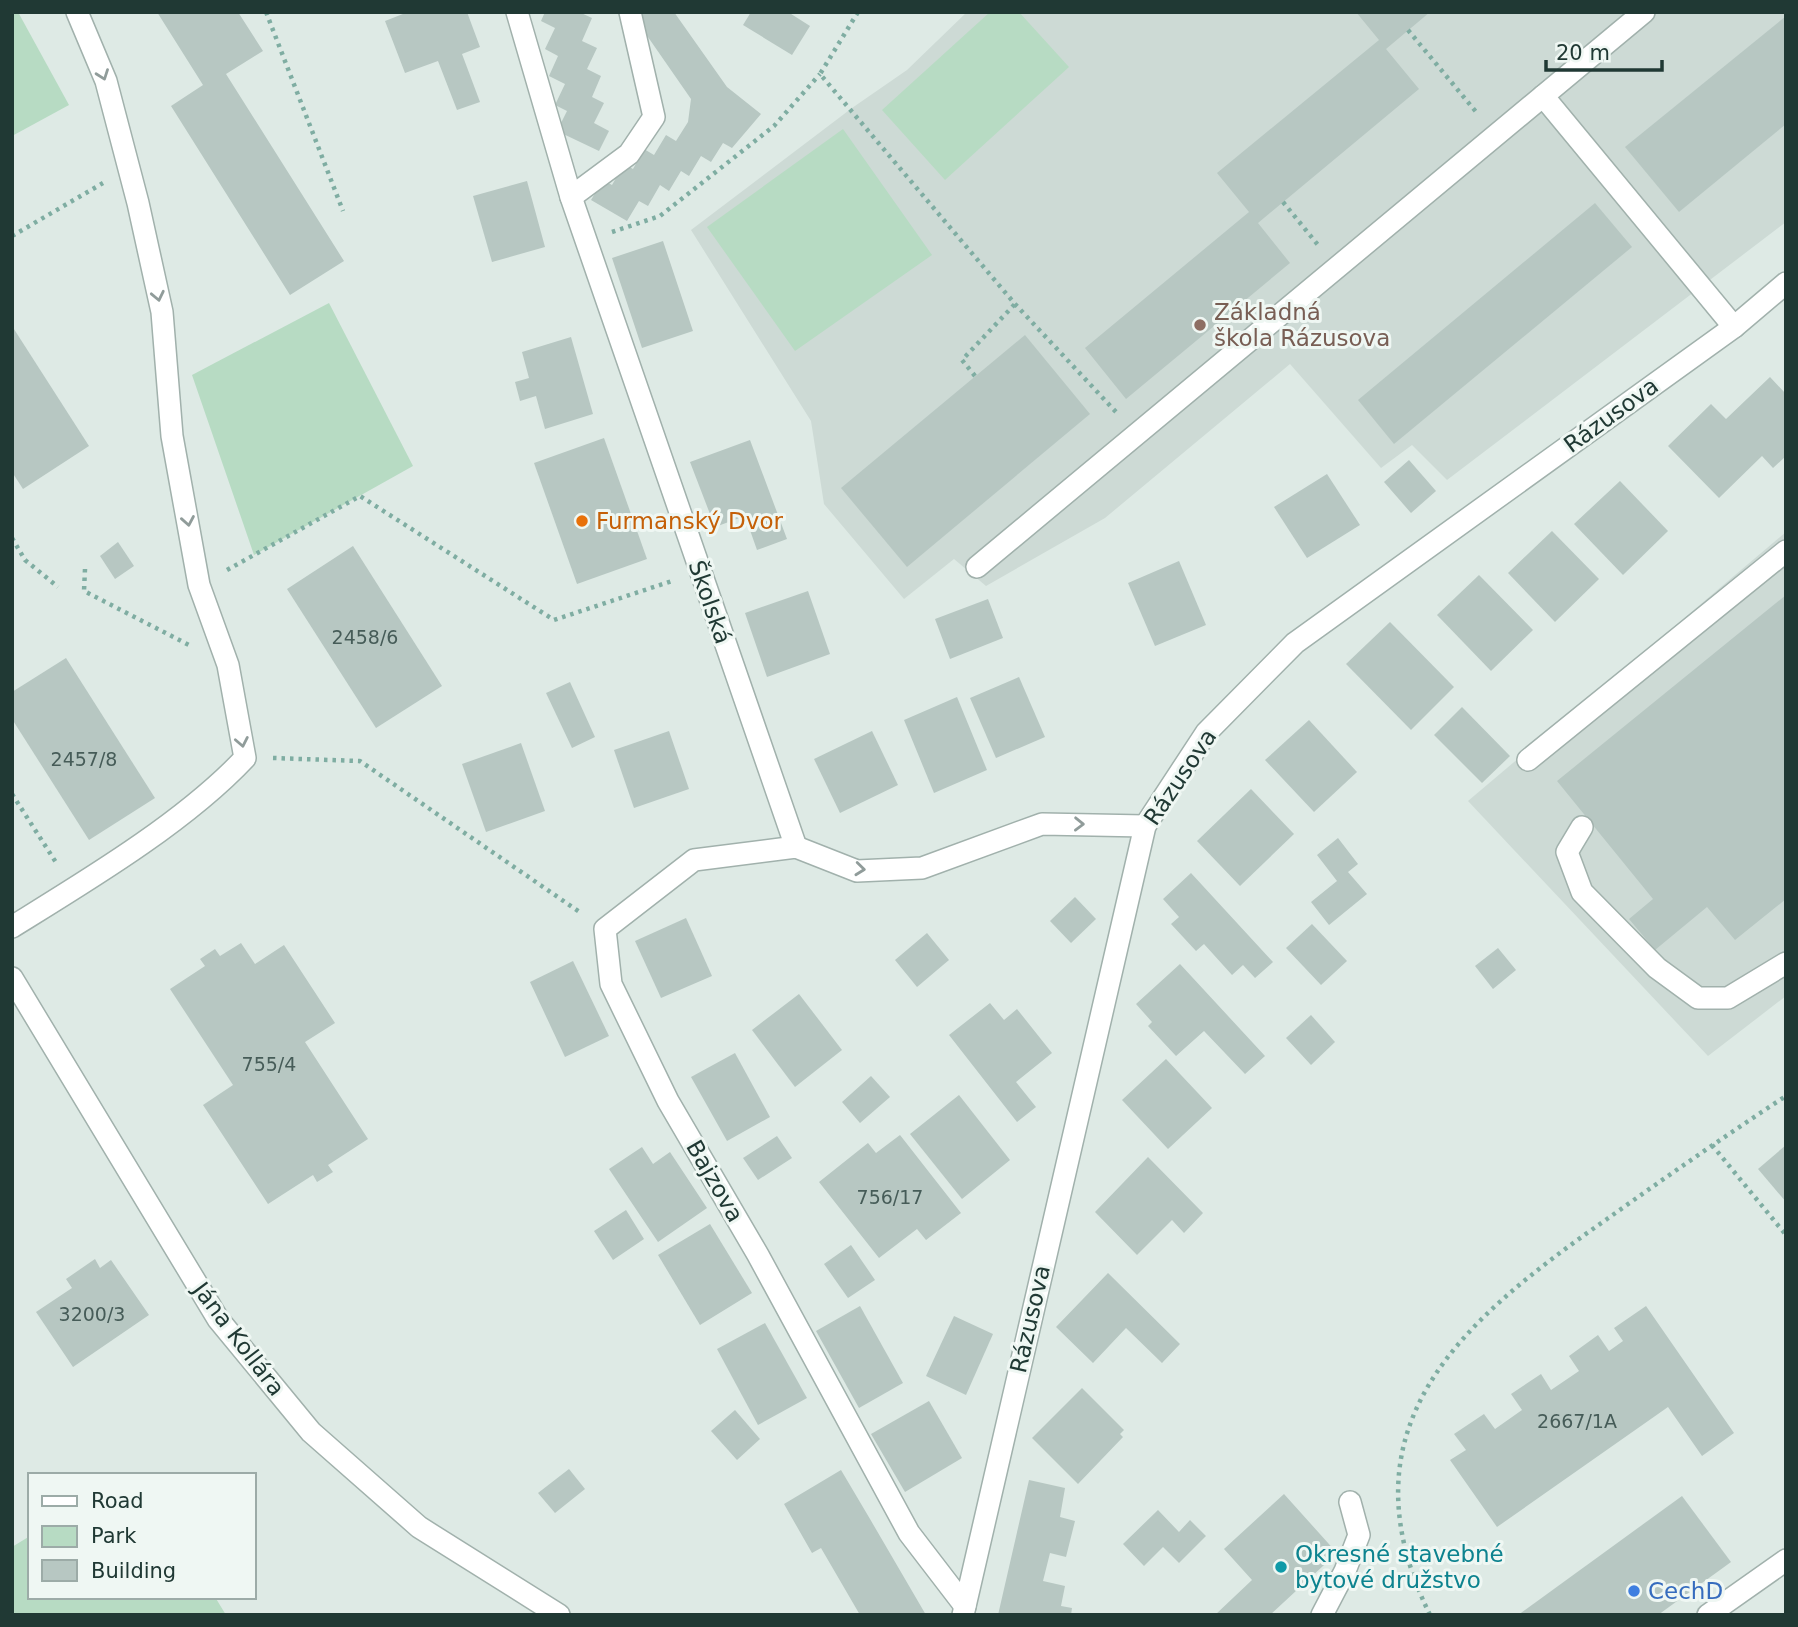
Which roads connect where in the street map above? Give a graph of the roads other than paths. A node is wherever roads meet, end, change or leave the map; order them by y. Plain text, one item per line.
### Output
1 (77, 12) edge
2 (517, 12) edge
3 (630, 12) edge
4 (1644, 12) edge
5 (1543, 96) junction
6 (571, 197) junction
7 (1786, 283) edge
8 (1734, 327) junction
9 (1786, 551) edge
10 (977, 567) dead end
11 (1528, 760) dead end
12 (1145, 825) junction
13 (1583, 827) dead end
14 (796, 847) junction
15 (12, 927) edge
16 (1786, 963) edge
17 (12, 978) edge
18 (1350, 1503) dead end
19 (1786, 1560) edge
20 (964, 1610) edge
21 (559, 1615) edge
22 (1322, 1615) edge
23 (1709, 1615) edge

1 -> 15 street
2 - 6 street, Školská
3 - 6 street
4 - 5 street
5 - 8 street
5 - 10 street
6 - 14 street, Školská
7 - 8 street, Rázusova
8 - 12 street, Rázusova
9 - 11 street
14 -> 12 street
12 - 20 street, Rázusova
13 - 16 street
14 - 20 street, Bajzova
17 - 21 street, Jána Kollára
18 - 22 street
19 - 23 street

